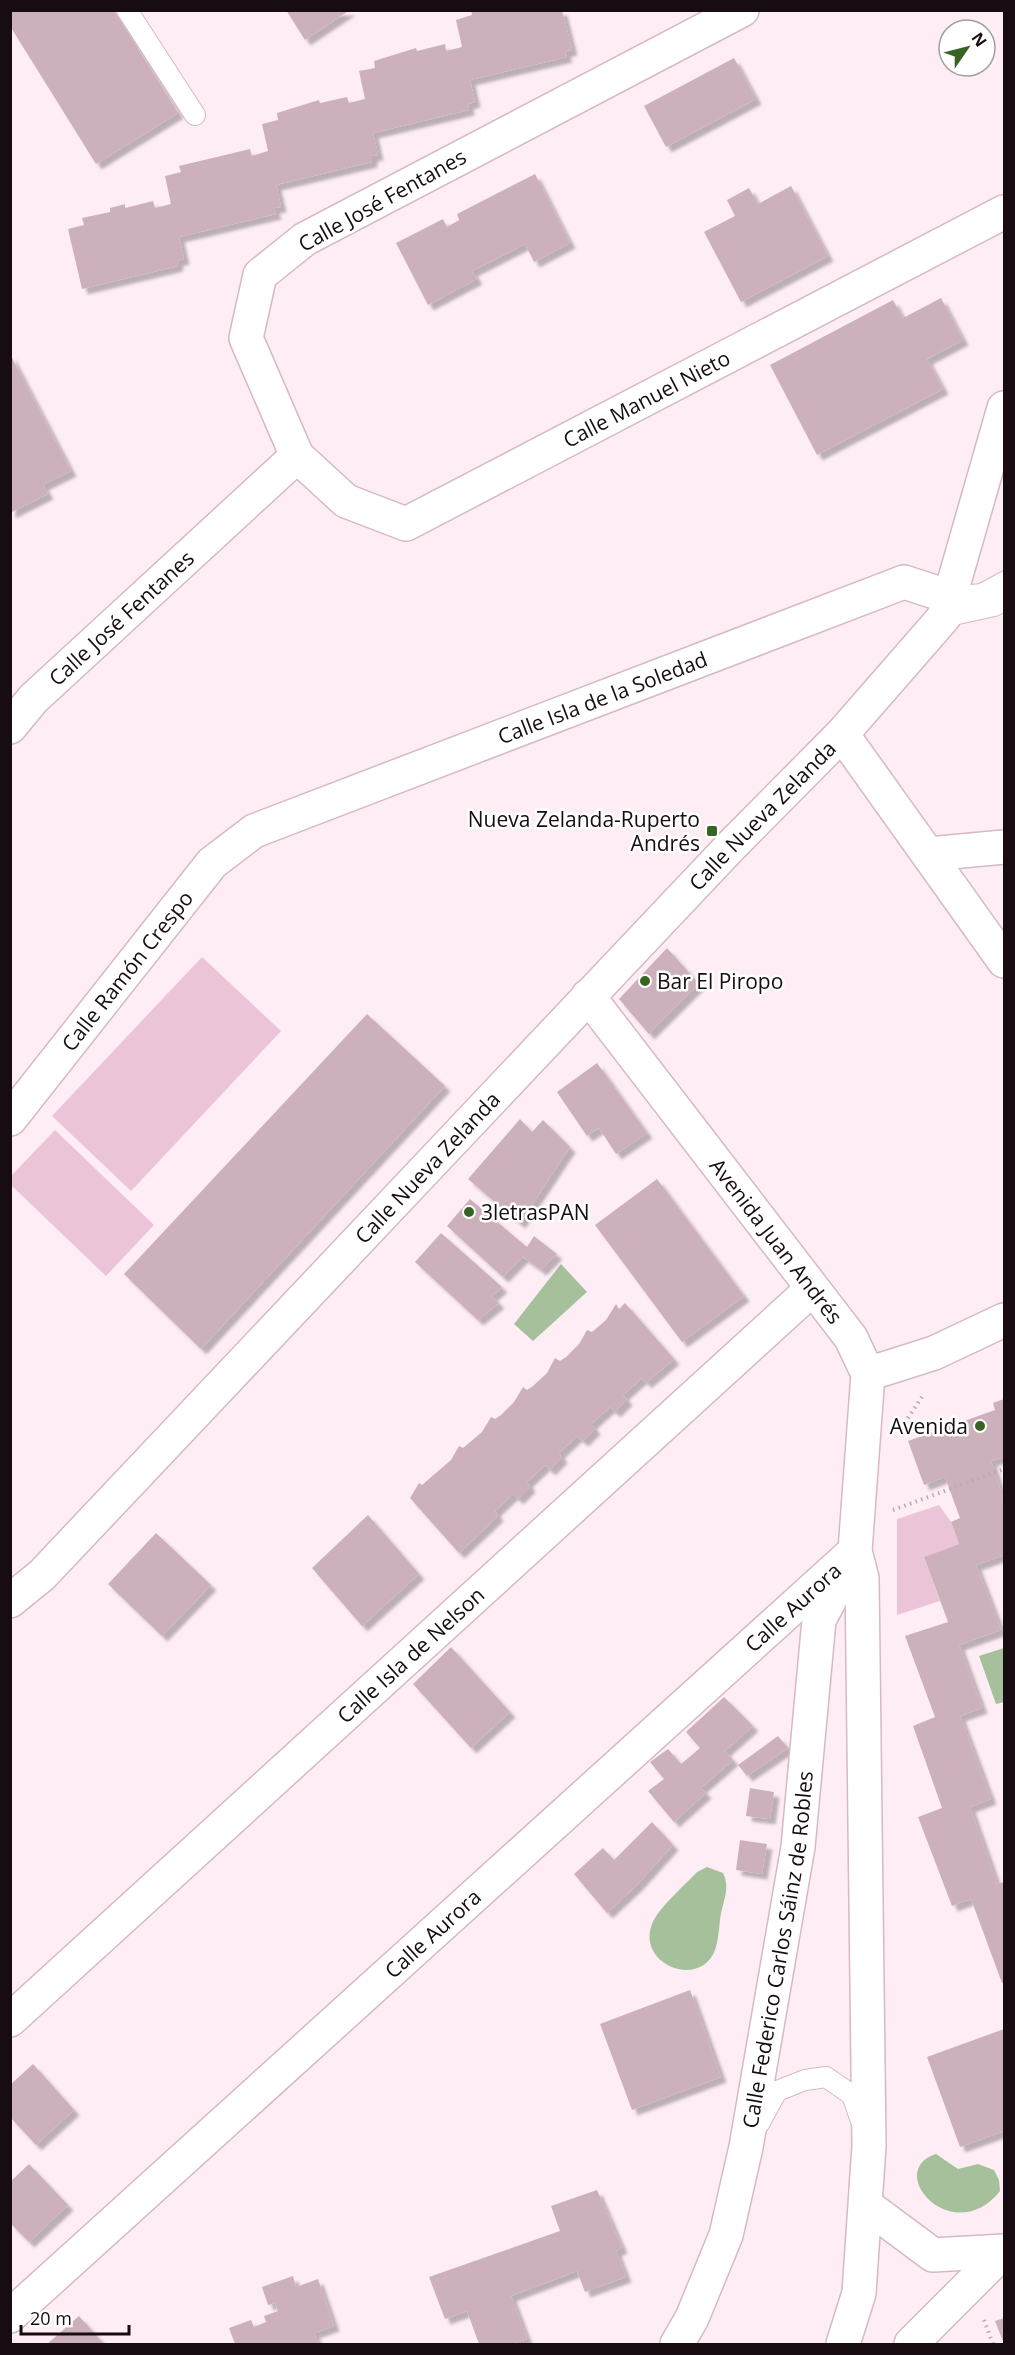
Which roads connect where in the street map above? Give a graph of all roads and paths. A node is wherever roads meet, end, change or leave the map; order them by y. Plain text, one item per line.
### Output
1 (127, 10) edge
2 (742, 10) edge
3 (195, 115) dead end
4 (1005, 212) edge
5 (1005, 408) edge
6 (297, 456) junction
7 (1005, 582) edge
8 (1005, 601) edge
9 (947, 607) junction
10 (10, 727) edge
11 (842, 734) junction
12 (254, 831) joint
13 (1005, 847) edge
14 (929, 854) junction
15 (1005, 961) edge
16 (588, 996) junction
17 (10, 1119) edge
18 (811, 1290) junction
19 (1005, 1320) edge
20 (868, 1374) junction
21 (930, 1388) dead end
22 (897, 1437) dead end
23 (1005, 1469) edge
24 (888, 1512) dead end
25 (855, 1551) junction
26 (10, 1601) edge
27 (10, 2020) edge
28 (869, 2146) junction
29 (746, 2147) junction
30 (867, 2206) junction
31 (1004, 2251) edge
32 (981, 2313) dead end
33 (10, 2316) edge
34 (678, 2344) edge
35 (843, 2344) edge
36 (911, 2344) edge
37 (993, 2344) edge

1 - 3 lane
2 - 6 street, Calle José Fentanes
4 - 6 street, Calle Manuel Nieto
5 - 9 street
6 - 10 street, Calle José Fentanes
7 - 9 lane
8 - 9 lane
9 - 11 street, Calle Nueva Zelanda
9 - 12 street, Calle Isla de la Soledad
11 - 14 street
11 - 16 street, Calle Nueva Zelanda
12 - 17 street, Calle Ramón Crespo
13 - 14 street
14 - 15 street
16 - 18 street, Avenida Juan Andrés
16 - 26 street, Calle Nueva Zelanda
18 - 20 street, Avenida Juan Andrés
18 - 27 street, Calle Isla de Nelson
19 - 20 street
20 - 25 street, Calle Federico Carlos Sáinz de Robles
21 - 22 path
23 - 24 path
25 - 28 street, Calle Federico Carlos Sáinz de Robles
25 - 29 street, Calle Federico Carlos Sáinz de Robles
25 - 33 street, Calle Aurora
28 - 29 lane
28 - 30 street, Calle Federico Carlos Sáinz de Robles
29 - 34 street, Calle Federico Carlos Sáinz de Robles
30 - 31 street
30 - 35 street, Calle Federico Carlos Sáinz de Robles
31 - 36 street
32 - 37 path

